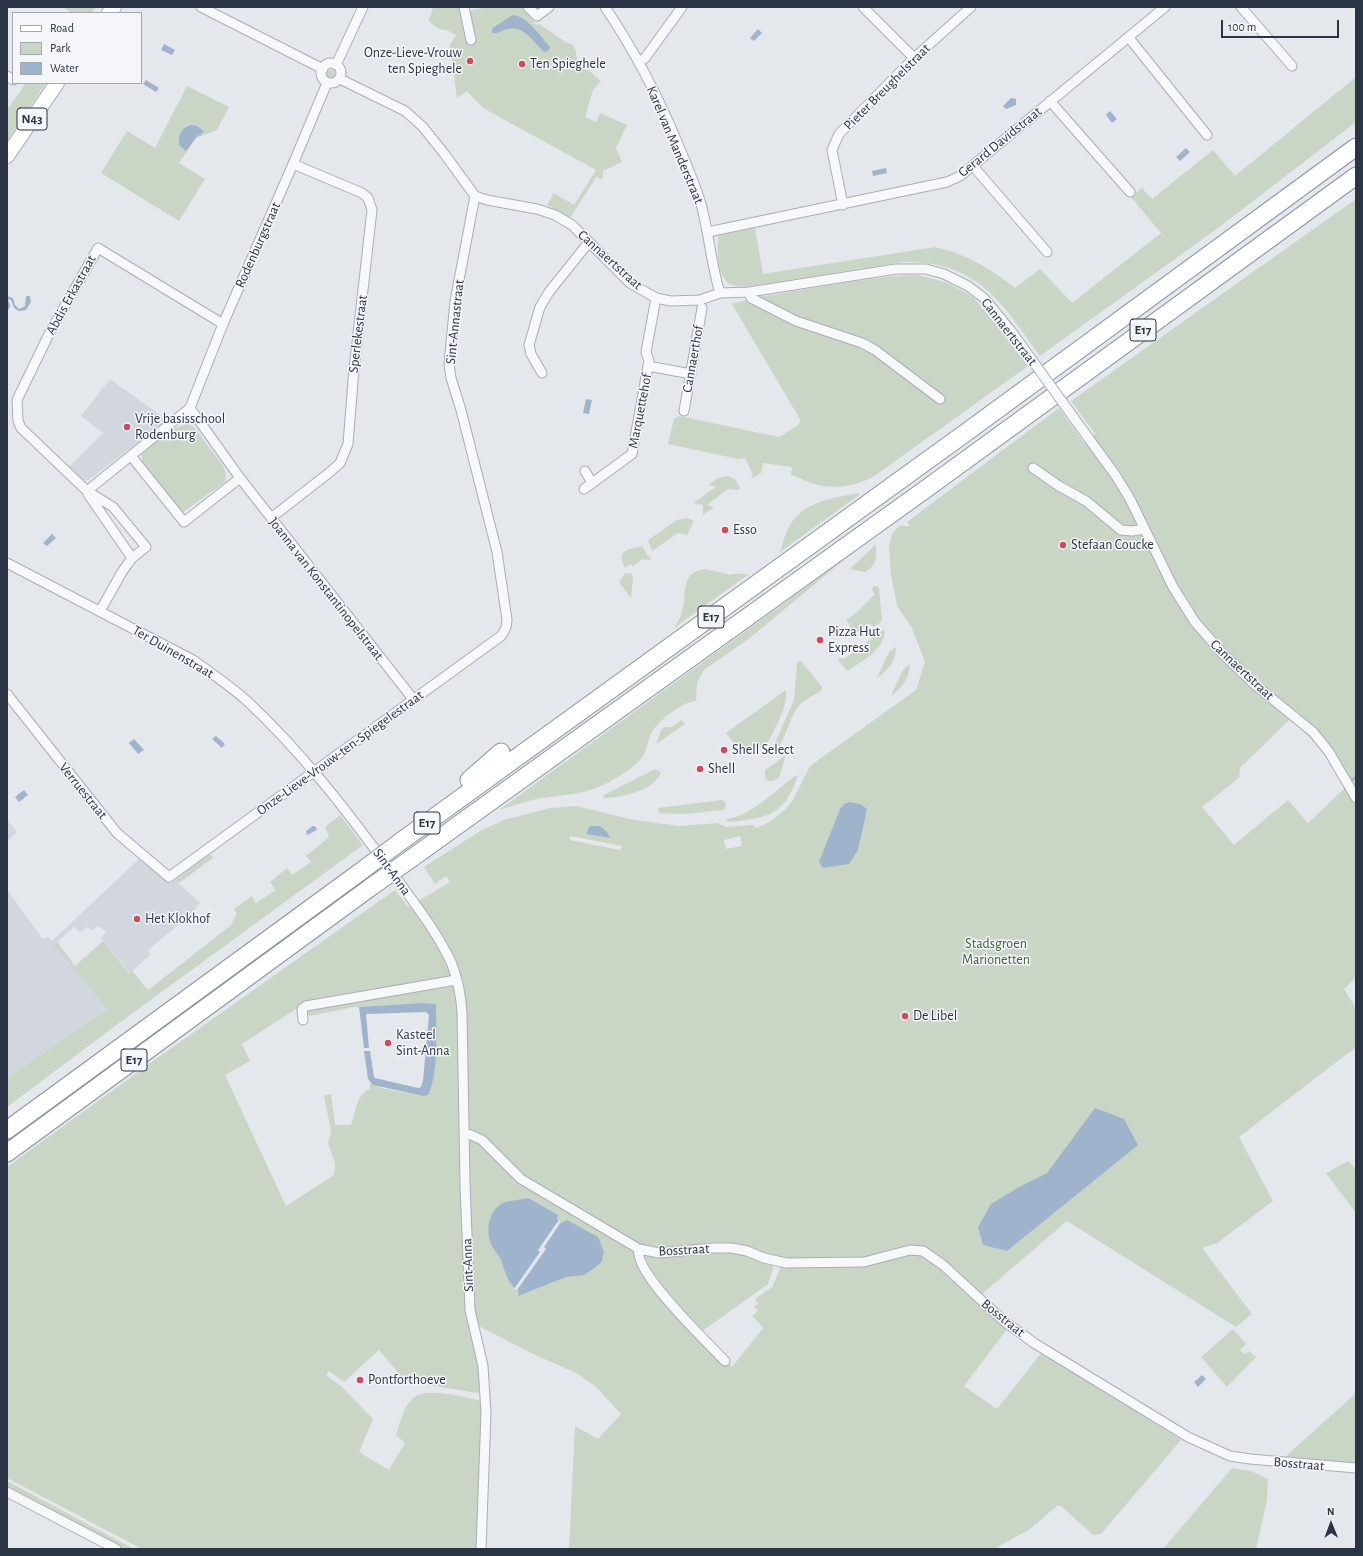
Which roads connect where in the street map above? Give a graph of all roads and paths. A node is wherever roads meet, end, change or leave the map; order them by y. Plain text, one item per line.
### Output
1 (201, 7) edge
2 (363, 7) edge
3 (464, 7) edge
4 (528, 7) edge
5 (549, 7) edge
6 (605, 7) edge
7 (682, 7) edge
8 (863, 7) edge
9 (971, 7) edge
10 (1165, 7) edge
11 (1241, 7) edge
12 (1129, 38) junction
13 (471, 40) dead end
14 (914, 58) junction
15 (639, 62) junction
16 (336, 64) junction
17 (1292, 66) dead end
18 (322, 69) junction
19 (340, 79) junction
20 (327, 83) junction
21 (56, 84) edge
22 (1050, 102) junction
23 (1207, 135) dead end
24 (1356, 147) edge
25 (7, 156) edge
26 (293, 164) junction
27 (973, 166) junction
28 (1356, 176) edge
29 (1130, 192) dead end
30 (475, 196) junction
31 (843, 205) junction
32 (708, 232) junction
33 (589, 242) junction
34 (1047, 252) dead end
35 (749, 292) junction
36 (720, 293) junction
37 (656, 298) junction
38 (702, 308) dead end
39 (223, 324) junction
40 (648, 366) junction
41 (542, 373) dead end
42 (691, 374) junction
43 (940, 399) dead end
44 (190, 408) junction
45 (12, 410) edge
46 (684, 411) dead end
47 (968, 431) junction
48 (132, 456) junction
49 (909, 464) dead end
50 (1033, 468) dead end
51 (585, 471) dead end
52 (240, 478) junction
53 (592, 483) junction
54 (930, 486) junction
55 (584, 489) dead end
56 (86, 491) junction
57 (271, 518) junction
58 (1144, 529) junction
59 (886, 531) dead end
60 (132, 558) junction
61 (7, 563) edge
62 (100, 611) junction
63 (507, 626) joint
64 (7, 694) edge
65 (413, 699) junction
66 (502, 752) dead end
67 (314, 772) junction
68 (1356, 798) edge
69 (454, 803) junction
70 (468, 830) dead end
71 (449, 831) junction
72 (170, 877) joint
73 (456, 980) junction
74 (303, 1020) dead end
75 (7, 1130) edge
76 (465, 1134) junction
77 (7, 1153) edge
78 (639, 1249) junction
79 (725, 1361) dead end
80 (1356, 1468) edge
81 (7, 1492) edge
82 (116, 1549) edge
83 (481, 1549) edge

1 - 18 street
2 - 16 street
3 - 13 street
4 - 5 street
6 - 15 street, Karel van Manderstraat
7 - 15 street
8 - 14 street
9 - 14 street, Pieter Breughelstraat
10 - 12 street, Gerard Davidstraat
11 - 17 street
12 - 22 street, Gerard Davidstraat
12 - 23 street
14 - 31 street, Pieter Breughelstraat
15 - 32 street, Karel van Manderstraat
16 - 18 street
16 - 19 street
18 - 20 street
19 - 20 street
19 - 30 street
20 - 26 street, Rodenburgstraat
21 - 25 main road, N43
22 - 27 street, Gerard Davidstraat
22 - 29 street
24 - 47 highway, E17
26 - 39 street, Rodenburgstraat
26 - 57 street, Sperlekestraat
27 - 31 street, Gerard Davidstraat
27 - 34 street
28 - 54 highway, E17
30 - 33 street, Cannaertstraat
30 - 63 street, Sint-Annastraat
31 - 32 street, Gerard Davidstraat
32 - 36 street, Karel van Manderstraat
33 - 37 street, Cannaertstraat
33 - 41 street
35 - 36 street, Cannaertstraat
35 - 43 street
35 - 58 street, Cannaertstraat, bridge
36 - 37 street, Cannaertstraat
37 - 40 street, Marquettehof
38 - 42 street, Cannaerthof
39 - 44 street, Rodenburgstraat
39 - 45 street, Abdis Erkastraat
40 - 42 street, Marquettehof
40 - 53 street, Marquettehof
42 - 46 street, Cannaerthof
44 - 48 street
44 - 52 street, Joanna van Konstantinopelstraat
45 - 56 street, Abdis Erkastraat
47 - 49 highway
47 - 69 highway, E17
48 - 52 street
48 - 56 street
50 - 58 street
51 - 53 street
52 - 57 street, Joanna van Konstantinopelstraat
53 - 55 street, Marquettehof
54 - 59 highway
54 - 71 highway, E17
56 - 60 street, Abdis Erkastraat
56 - 60 street, Abdis Erkastraat
57 - 65 street, Joanna van Konstantinopelstraat
58 - 68 street, Cannaertstraat
60 - 62 street, Abdis Erkastraat
61 - 62 street, Ter Duinenstraat
62 - 67 street, Ter Duinenstraat
63 - 65 street, Onze-Lieve-Vrouw-ten-Spiegelestraat
64 - 72 street, Verruestraat
65 - 67 street, Onze-Lieve-Vrouw-ten-Spiegelestraat
66 - 69 highway
67 - 72 street, Onze-Lieve-Vrouw-ten-Spiegelestraat
67 - 73 street, Sint-Anna
69 - 75 highway, E17, bridge
70 - 71 highway
71 - 77 highway, E17, bridge
73 - 74 street
73 - 76 street, Sint-Anna
76 - 78 street, Bosstraat
76 - 83 street, Sint-Anna
78 - 79 street, Bosstraat
78 - 80 street, Bosstraat
81 - 82 street

